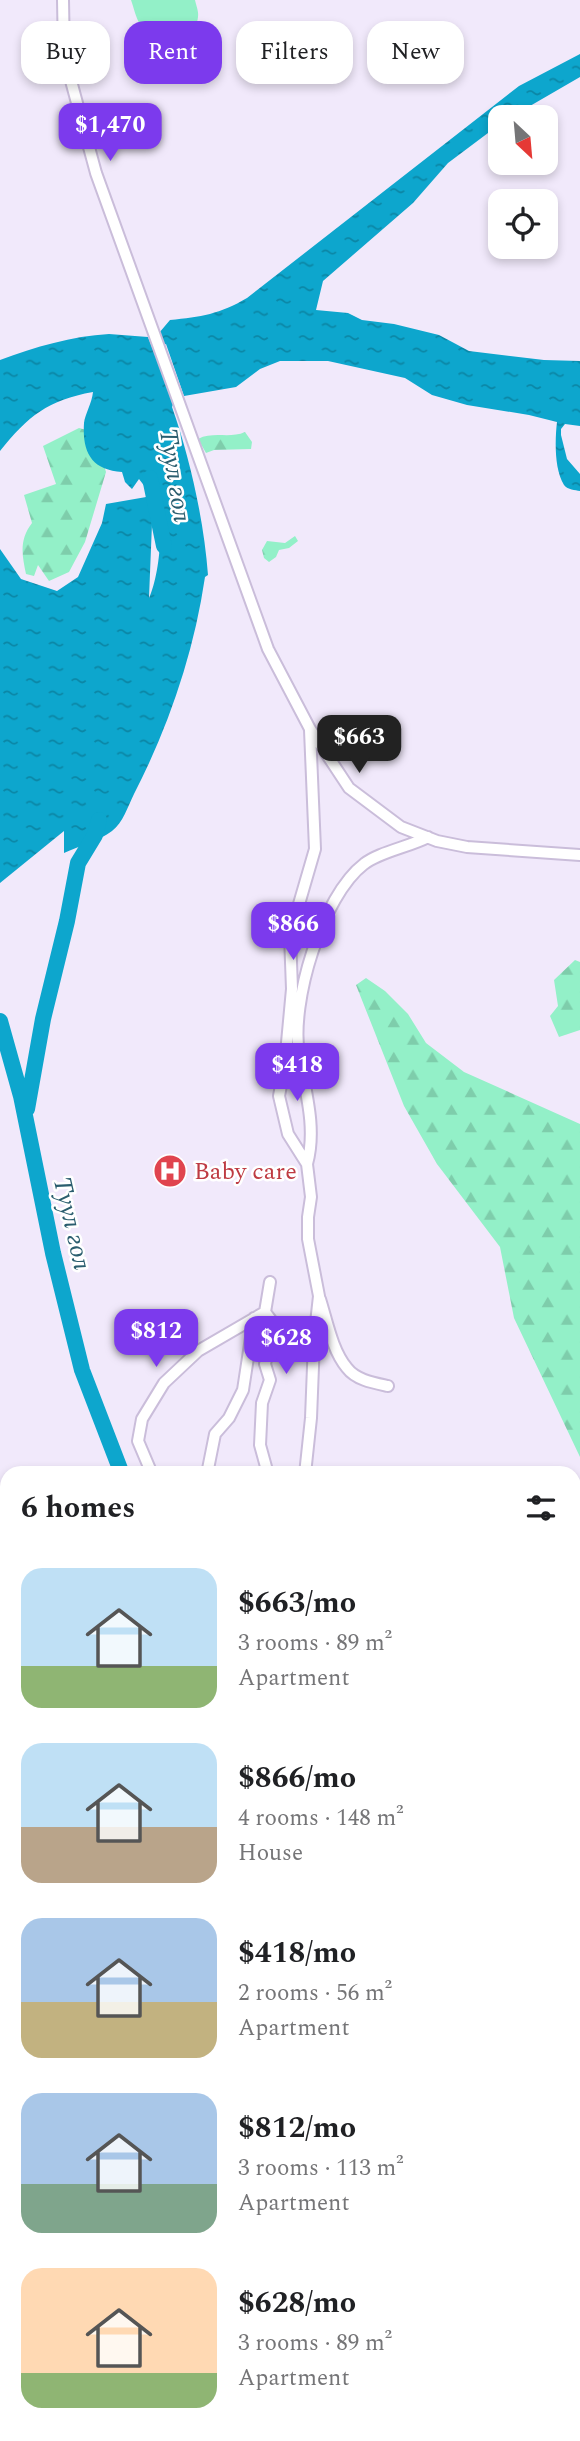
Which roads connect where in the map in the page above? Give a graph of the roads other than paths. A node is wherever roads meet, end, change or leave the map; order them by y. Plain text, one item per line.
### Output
1 (63, 0) edge
2 (310, 729) junction
3 (428, 837) junction
4 (580, 855) edge
5 (307, 1164) junction
6 (270, 1282) dead end
7 (319, 1296) junction
8 (265, 1312) junction
9 (254, 1318) junction
10 (388, 1386) dead end
11 (149, 1466) edge
12 (209, 1466) edge
13 (266, 1466) edge
14 (306, 1466) edge

1 - 2 street
2 - 3 street
2 - 5 street
3 - 4 street
3 - 5 street
5 - 7 street
6 - 8 street
7 - 10 street
7 - 14 street
8 - 9 street
8 - 13 street
9 - 11 street
9 - 12 street

